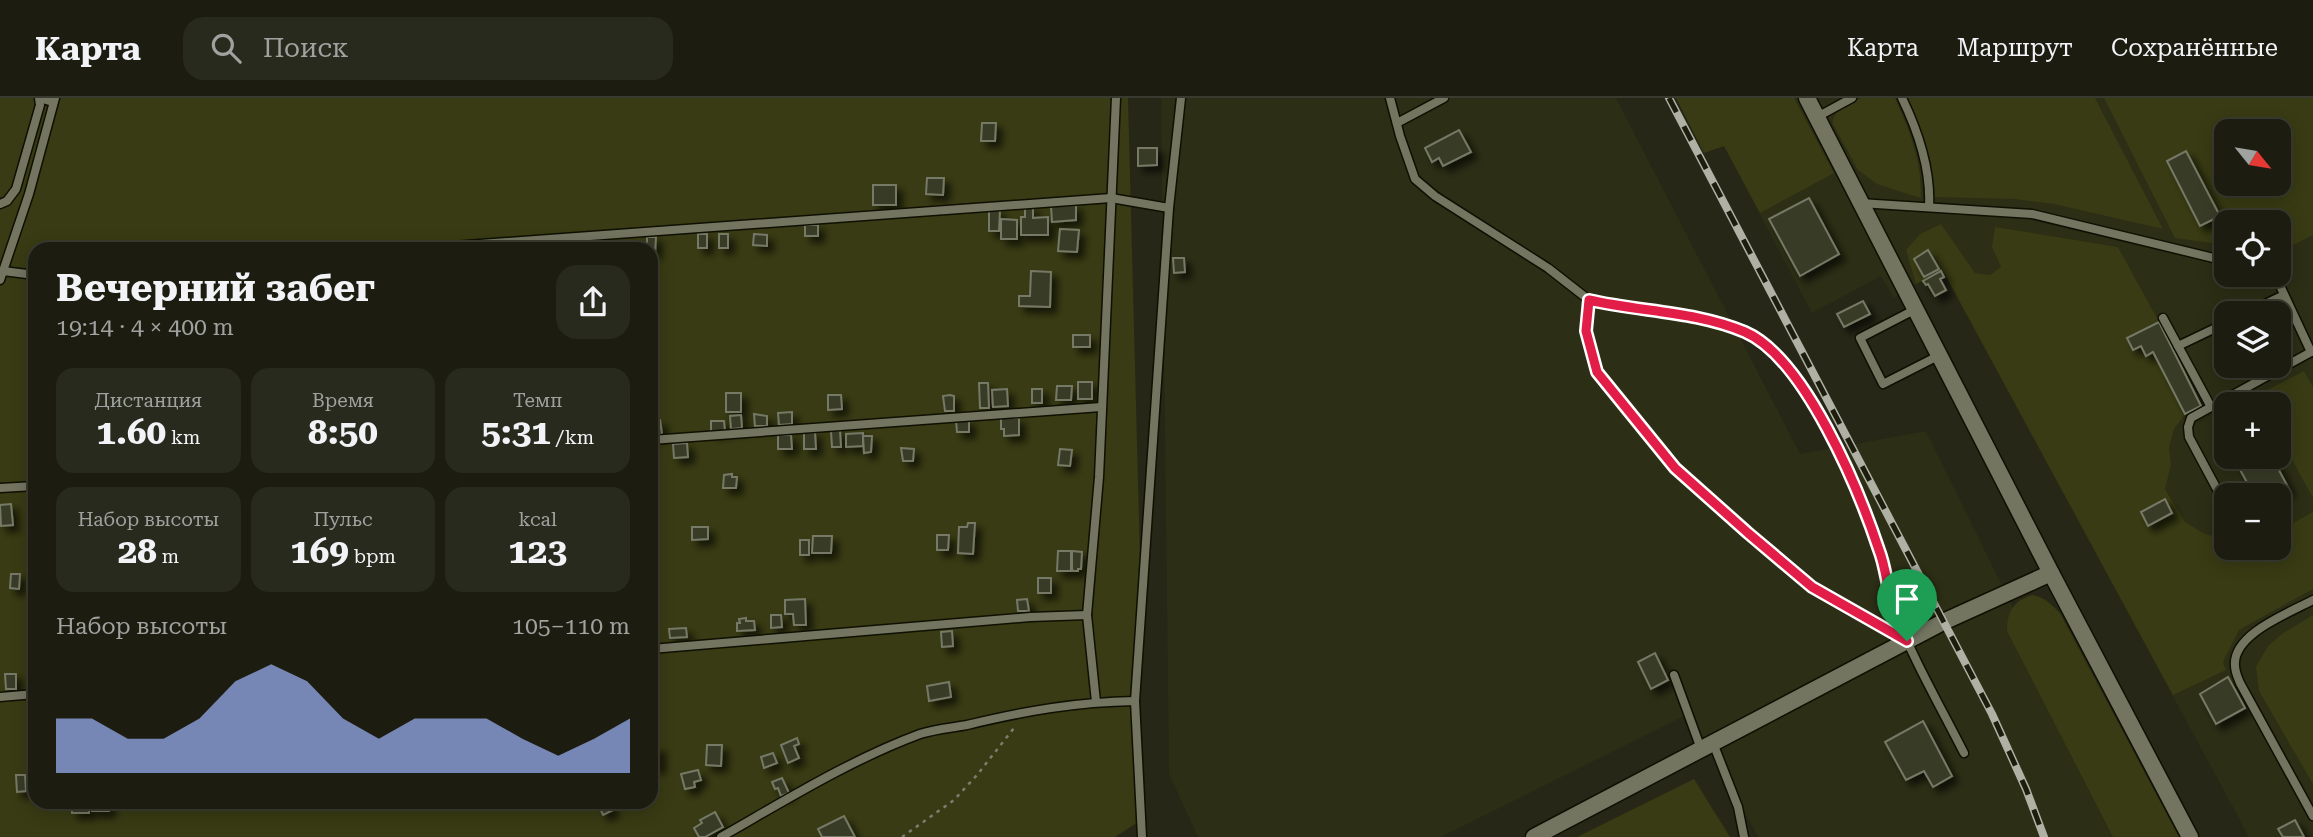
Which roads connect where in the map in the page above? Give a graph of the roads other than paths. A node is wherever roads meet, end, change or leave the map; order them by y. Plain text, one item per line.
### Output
1 (1116, 98) edge
2 (1181, 98) edge
3 (1390, 98) edge
4 (1444, 98) edge
5 (1807, 98) edge
6 (1852, 98) edge
7 (1902, 98) edge
8 (54, 100) edge
9 (1817, 117) junction
10 (1397, 123) junction
11 (1111, 198) junction
12 (1860, 203) junction
13 (0, 204) edge
14 (1929, 207) junction
15 (1169, 208) junction
16 (508, 242) edge
17 (2214, 258) edge
18 (4, 271) junction
19 (28, 274) edge
20 (0, 280) edge
21 (2280, 287) edge
22 (2284, 295) junction
23 (1589, 300) junction
24 (2271, 301) edge
25 (1916, 309) junction
26 (2163, 318) dead end
27 (2214, 329) edge
28 (2179, 346) junction
29 (2312, 351) edge
30 (1940, 355) junction
31 (1101, 407) junction
32 (2211, 407) junction
33 (658, 439) edge
34 (2214, 484) edge
35 (28, 486) edge
36 (0, 488) edge
37 (2052, 573) junction
38 (2313, 600) edge
39 (1087, 615) junction
40 (1907, 641) junction
41 (658, 648) edge
42 (1674, 675) dead end
43 (28, 695) edge
44 (0, 697) edge
45 (1135, 701) junction
46 (1096, 702) junction
47 (1707, 746) junction
48 (1964, 753) dead end
49 (2313, 816) edge
50 (1539, 835) edge
51 (721, 837) edge
52 (1142, 837) edge
53 (1744, 837) edge
54 (2190, 837) edge

1 - 11 lane
2 - 15 lane
3 - 10 lane
4 - 10 lane
5 - 9 street
6 - 9 lane
7 - 14 lane
8 - 13 lane
8 - 18 lane
9 - 12 street
10 - 23 lane
11 - 15 lane
11 - 16 lane
11 - 31 lane
12 - 14 lane
12 - 25 street
14 - 17 lane
15 - 45 lane
18 - 19 lane
18 - 20 lane
21 - 22 lane
22 - 24 lane
22 - 29 lane
23 - 40 lane
23 - 40 lane
25 - 30 street
25 - 30 lane
26 - 28 lane
27 - 28 lane
28 - 32 lane
29 - 32 lane
30 - 37 street
31 - 33 lane
31 - 39 lane
32 - 34 lane
35 - 36 lane
37 - 40 street
37 - 54 street
38 - 49 lane
39 - 41 lane
39 - 46 lane
40 - 47 street
40 - 48 lane
42 - 47 lane
43 - 44 lane
45 - 46 lane
45 - 52 lane
46 - 51 lane
47 - 50 street
47 - 53 lane

